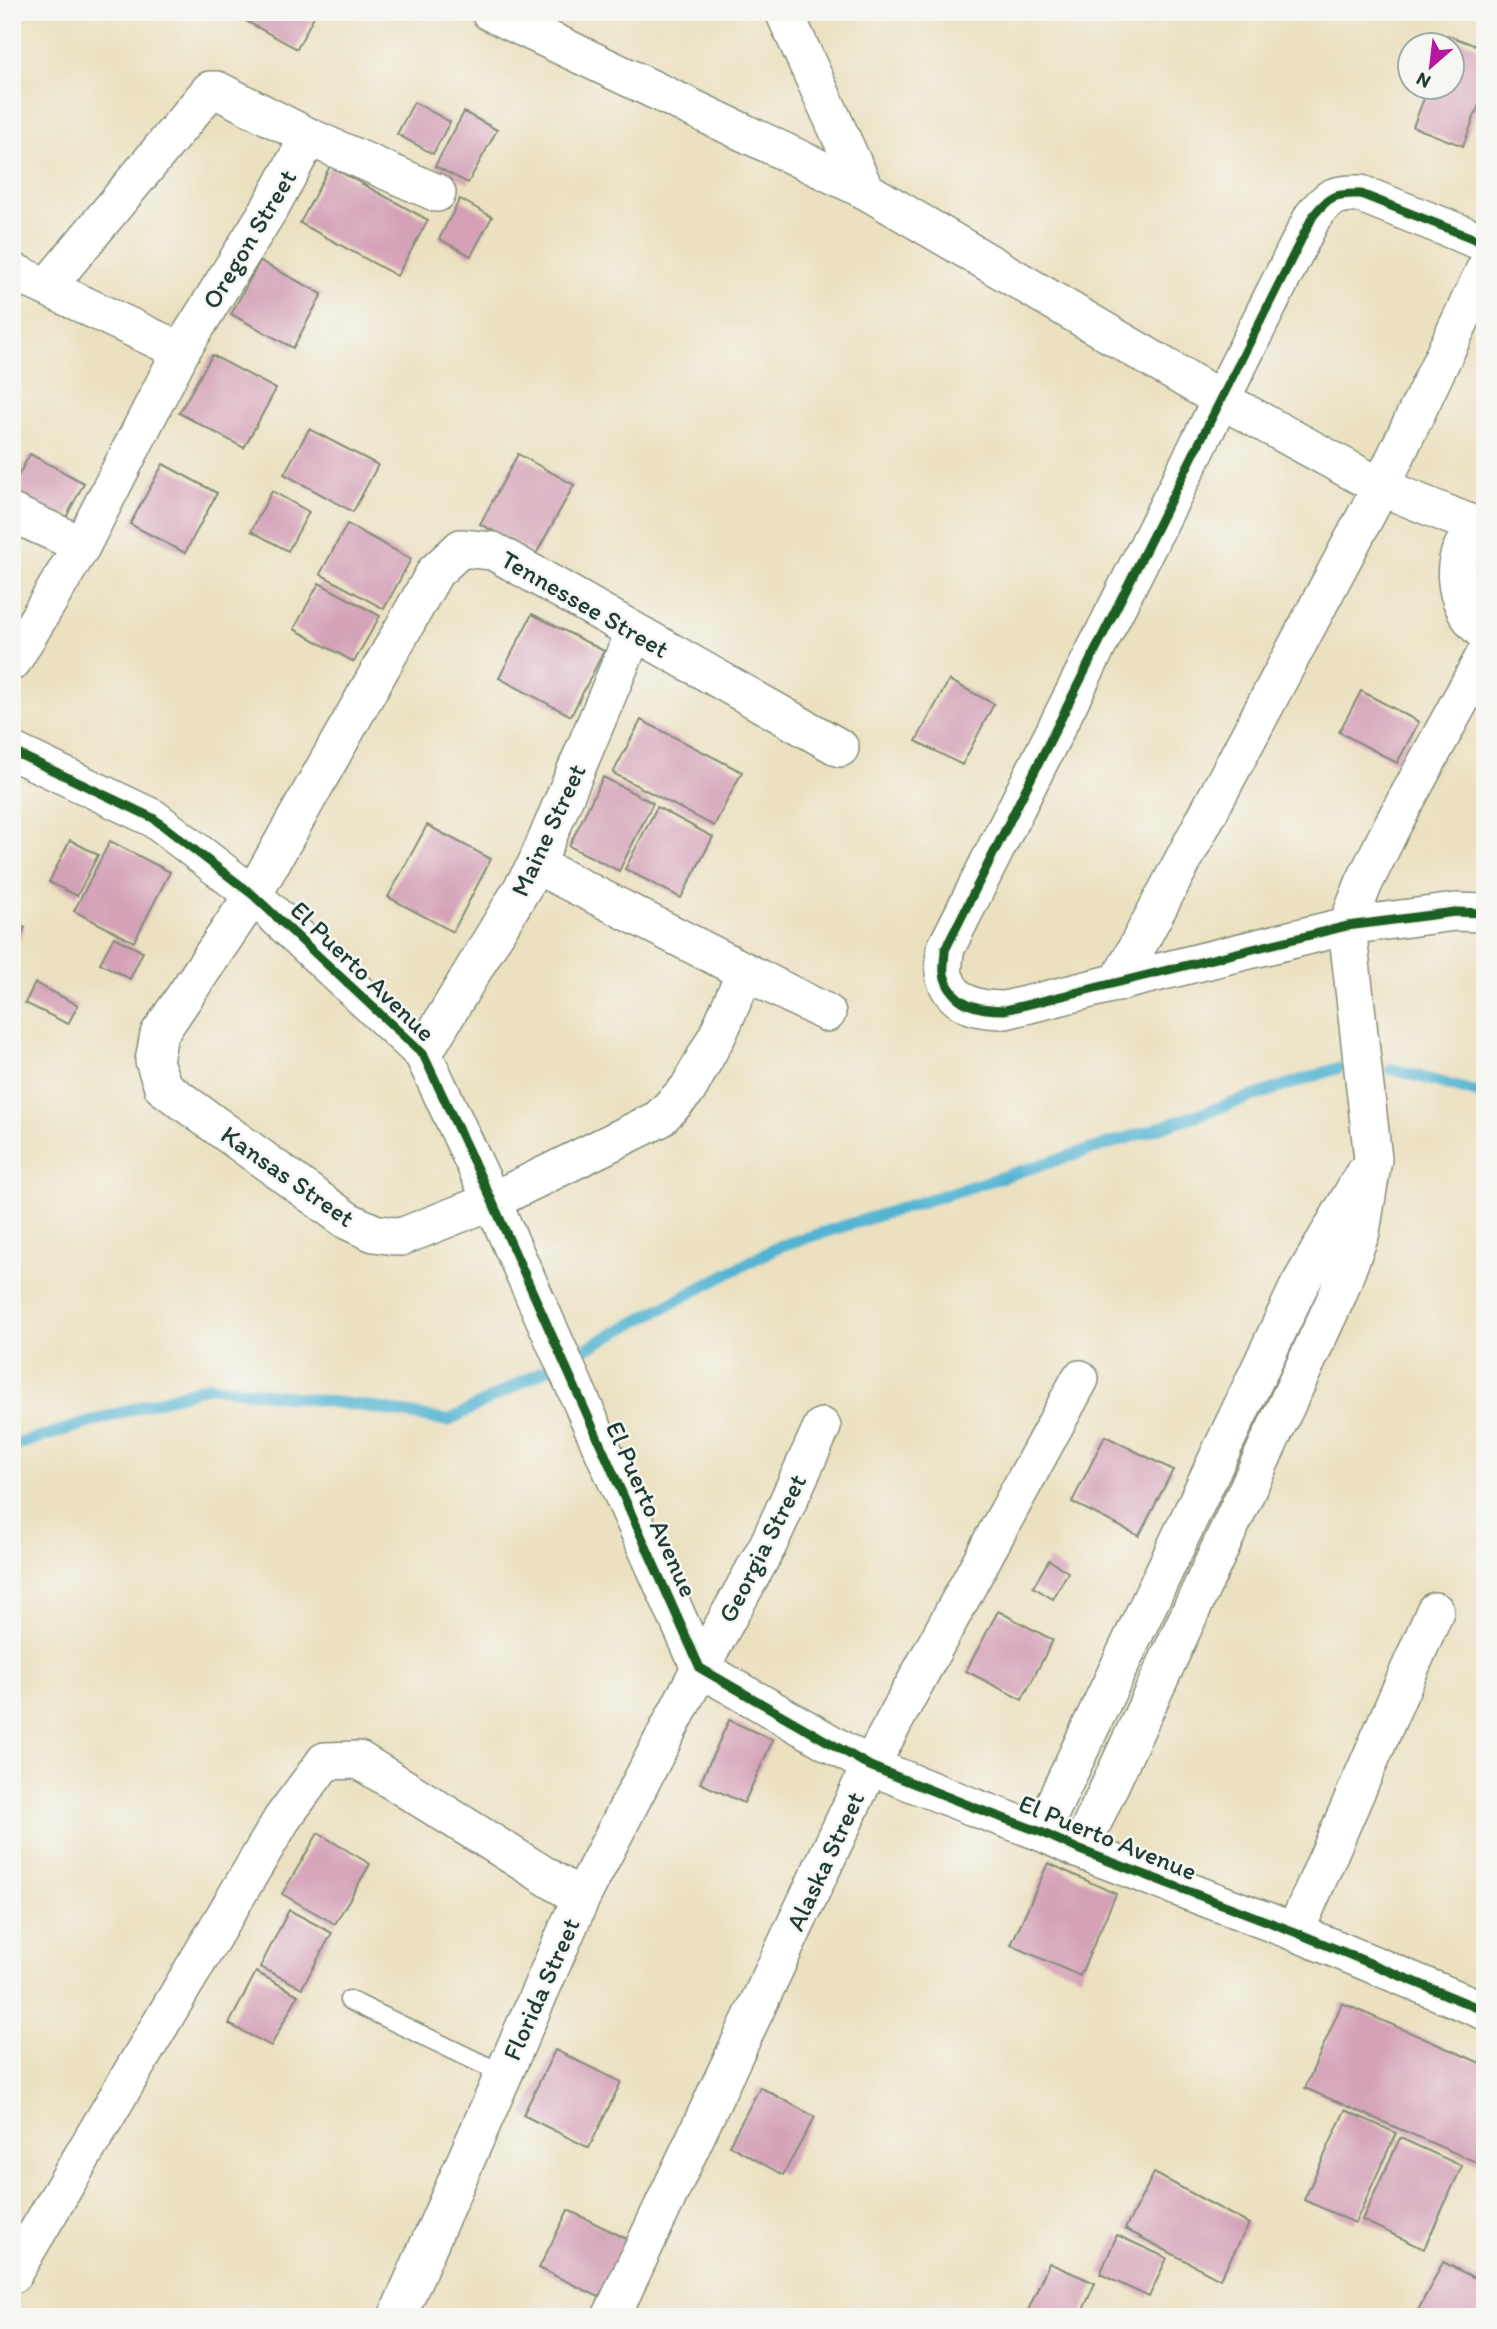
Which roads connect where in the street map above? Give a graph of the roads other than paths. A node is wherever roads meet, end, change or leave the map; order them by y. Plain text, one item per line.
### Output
1 (490, 12) edge
2 (783, 12) edge
3 (309, 137) junction
4 (865, 190) junction
5 (437, 193) dead end
6 (1485, 243) edge
7 (1485, 269) edge
8 (12, 271) edge
9 (47, 287) junction
10 (181, 351) junction
11 (1220, 399) junction
12 (1381, 487) junction
13 (12, 513) edge
14 (1482, 525) edge
15 (82, 545) junction
16 (634, 632) junction
17 (1485, 633) edge
18 (1485, 655) edge
19 (12, 662) edge
20 (840, 748) dead end
21 (12, 751) edge
22 (537, 865) junction
23 (253, 895) junction
24 (1485, 913) edge
25 (1347, 926) junction
26 (745, 973) junction
27 (1118, 983) junction
28 (827, 1013) dead end
29 (424, 1054) junction
30 (1373, 1159) junction
31 (492, 1201) junction
32 (1080, 1379) dead end
33 (822, 1427) dead end
34 (1435, 1611) dead end
35 (700, 1668) junction
36 (870, 1766) junction
37 (1041, 1832) junction
38 (1080, 1850) junction
39 (580, 1898) junction
40 (1295, 1932) junction
41 (349, 2000) dead end
42 (1485, 2011) edge
43 (503, 2074) junction
44 (12, 2275) edge
45 (397, 2317) edge
46 (611, 2317) edge

1 - 4 street
2 - 4 street
3 - 5 street
3 - 9 street, Oregon Street
3 - 10 street, Oregon Street
4 - 11 street
6 - 11 street
7 - 12 street
8 - 9 street
9 - 10 street
10 - 15 street, Oregon Street
11 - 12 street
11 - 27 street
12 - 14 street
12 - 27 street
13 - 15 street
14 - 17 street
15 - 19 street, Oregon Street
16 - 20 street, Tennessee Street
16 - 22 street, Maine Street
16 - 23 street, Tennessee Street
18 - 25 street
21 - 23 street, El Puerto Avenue
22 - 26 street
22 - 29 street, Maine Street
23 - 29 street, El Puerto Avenue
23 - 31 street, Kansas Street
24 - 25 street
25 - 27 street
25 - 30 street
26 - 28 street
26 - 31 street, Kansas Street
29 - 31 street, El Puerto Avenue
30 - 37 street
30 - 38 street
31 - 35 street, El Puerto Avenue
32 - 36 street, Alaska Street
33 - 35 street, Georgia Street
34 - 40 street
35 - 36 street, El Puerto Avenue
35 - 39 street, Florida Street
36 - 37 street, El Puerto Avenue
36 - 46 street, Alaska Street
37 - 38 street, El Puerto Avenue
38 - 40 street, El Puerto Avenue
39 - 43 street, Florida Street
39 - 44 street
40 - 42 street, El Puerto Avenue
41 - 43 lane
43 - 45 street, Florida Street

